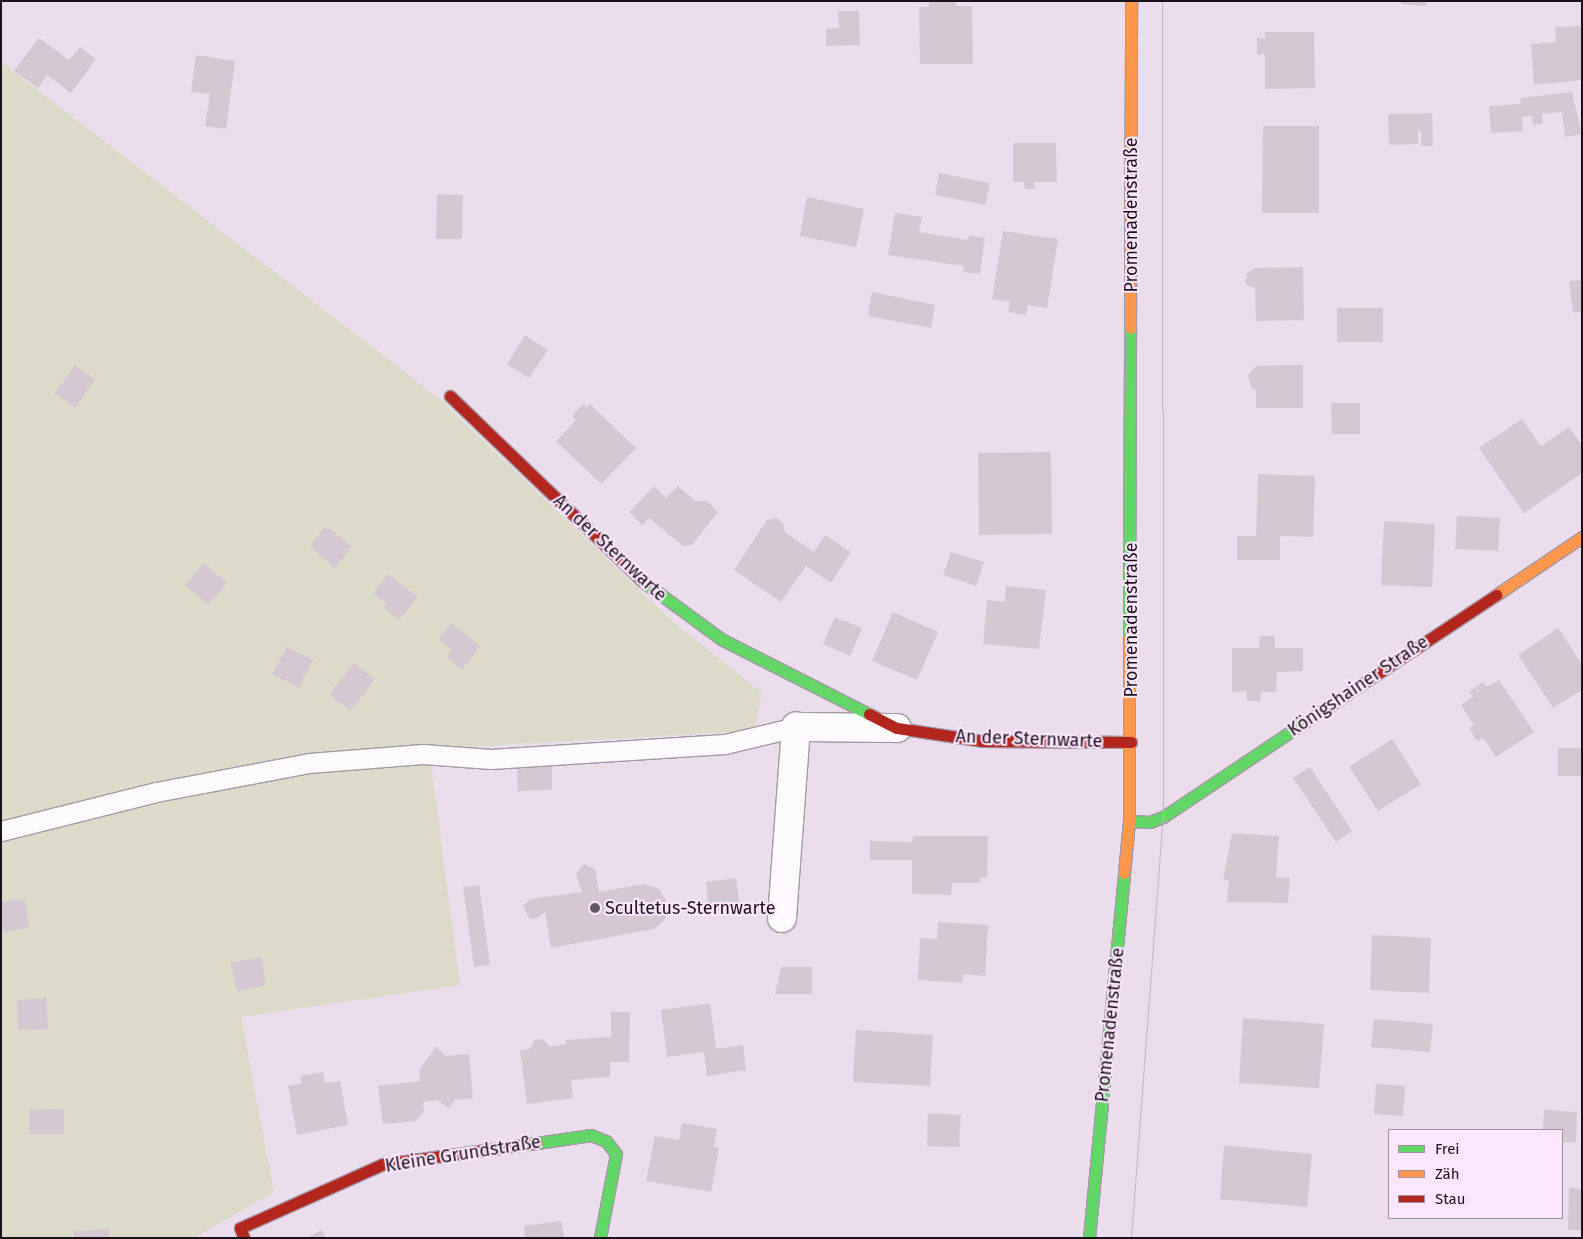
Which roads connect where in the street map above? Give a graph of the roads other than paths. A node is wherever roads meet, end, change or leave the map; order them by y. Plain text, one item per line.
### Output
1 (1131, 1) edge
2 (450, 396) dead end
3 (1582, 537) edge
4 (796, 727) junction
5 (897, 728) junction
6 (1131, 742) junction
7 (1129, 821) junction
8 (1, 831) edge
9 (782, 918) dead end
10 (244, 1238) edge
11 (600, 1238) edge
12 (1089, 1238) edge

1 - 6 street, Promenadenstraße
2 - 5 street, An der Sternwarte
3 - 7 street, Königshainer Straße
4 - 5 street, An der Sternwarte
4 - 8 lane
4 - 9 street
5 - 6 street, An der Sternwarte
6 - 7 street, Promenadenstraße
7 - 12 street, Promenadenstraße
10 - 11 street, Kleine Grundstraße

